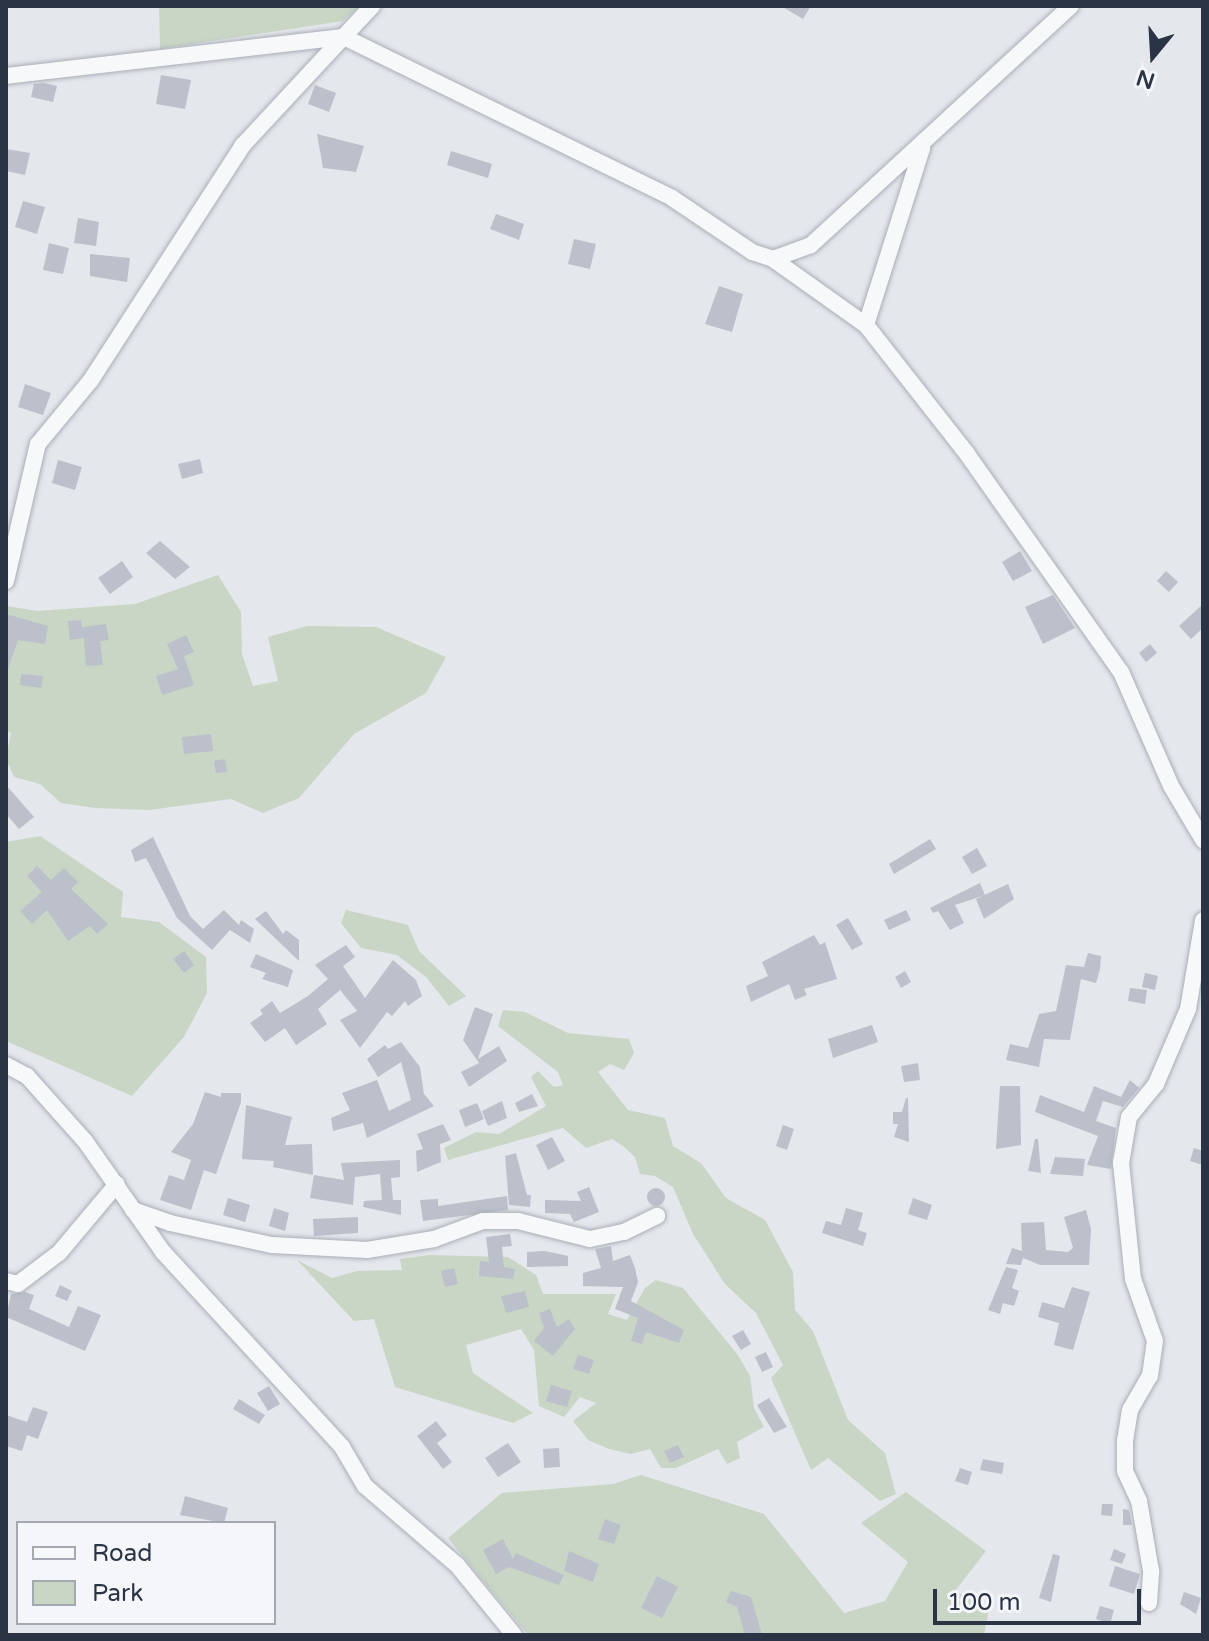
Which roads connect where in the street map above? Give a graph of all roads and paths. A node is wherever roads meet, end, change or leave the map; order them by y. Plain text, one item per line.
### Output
1 (372, 6) edge
2 (1071, 6) edge
3 (344, 37) junction
4 (6, 76) edge
5 (923, 147) junction
6 (773, 259) junction
7 (866, 325) junction
8 (6, 581) edge
9 (1203, 840) edge
10 (1203, 920) edge
11 (6, 1065) edge
12 (117, 1184) junction
13 (131, 1209) junction
14 (657, 1216) dead end
15 (6, 1281) edge
16 (1149, 1603) dead end
17 (514, 1635) edge

1 - 3 street
2 - 5 street
3 - 4 street
3 - 6 street
3 - 8 street
5 - 6 street
5 - 7 street
6 - 7 street
7 - 9 street
10 - 16 street
11 - 12 street
12 - 13 street
12 - 15 street
13 - 14 street
13 - 17 street

